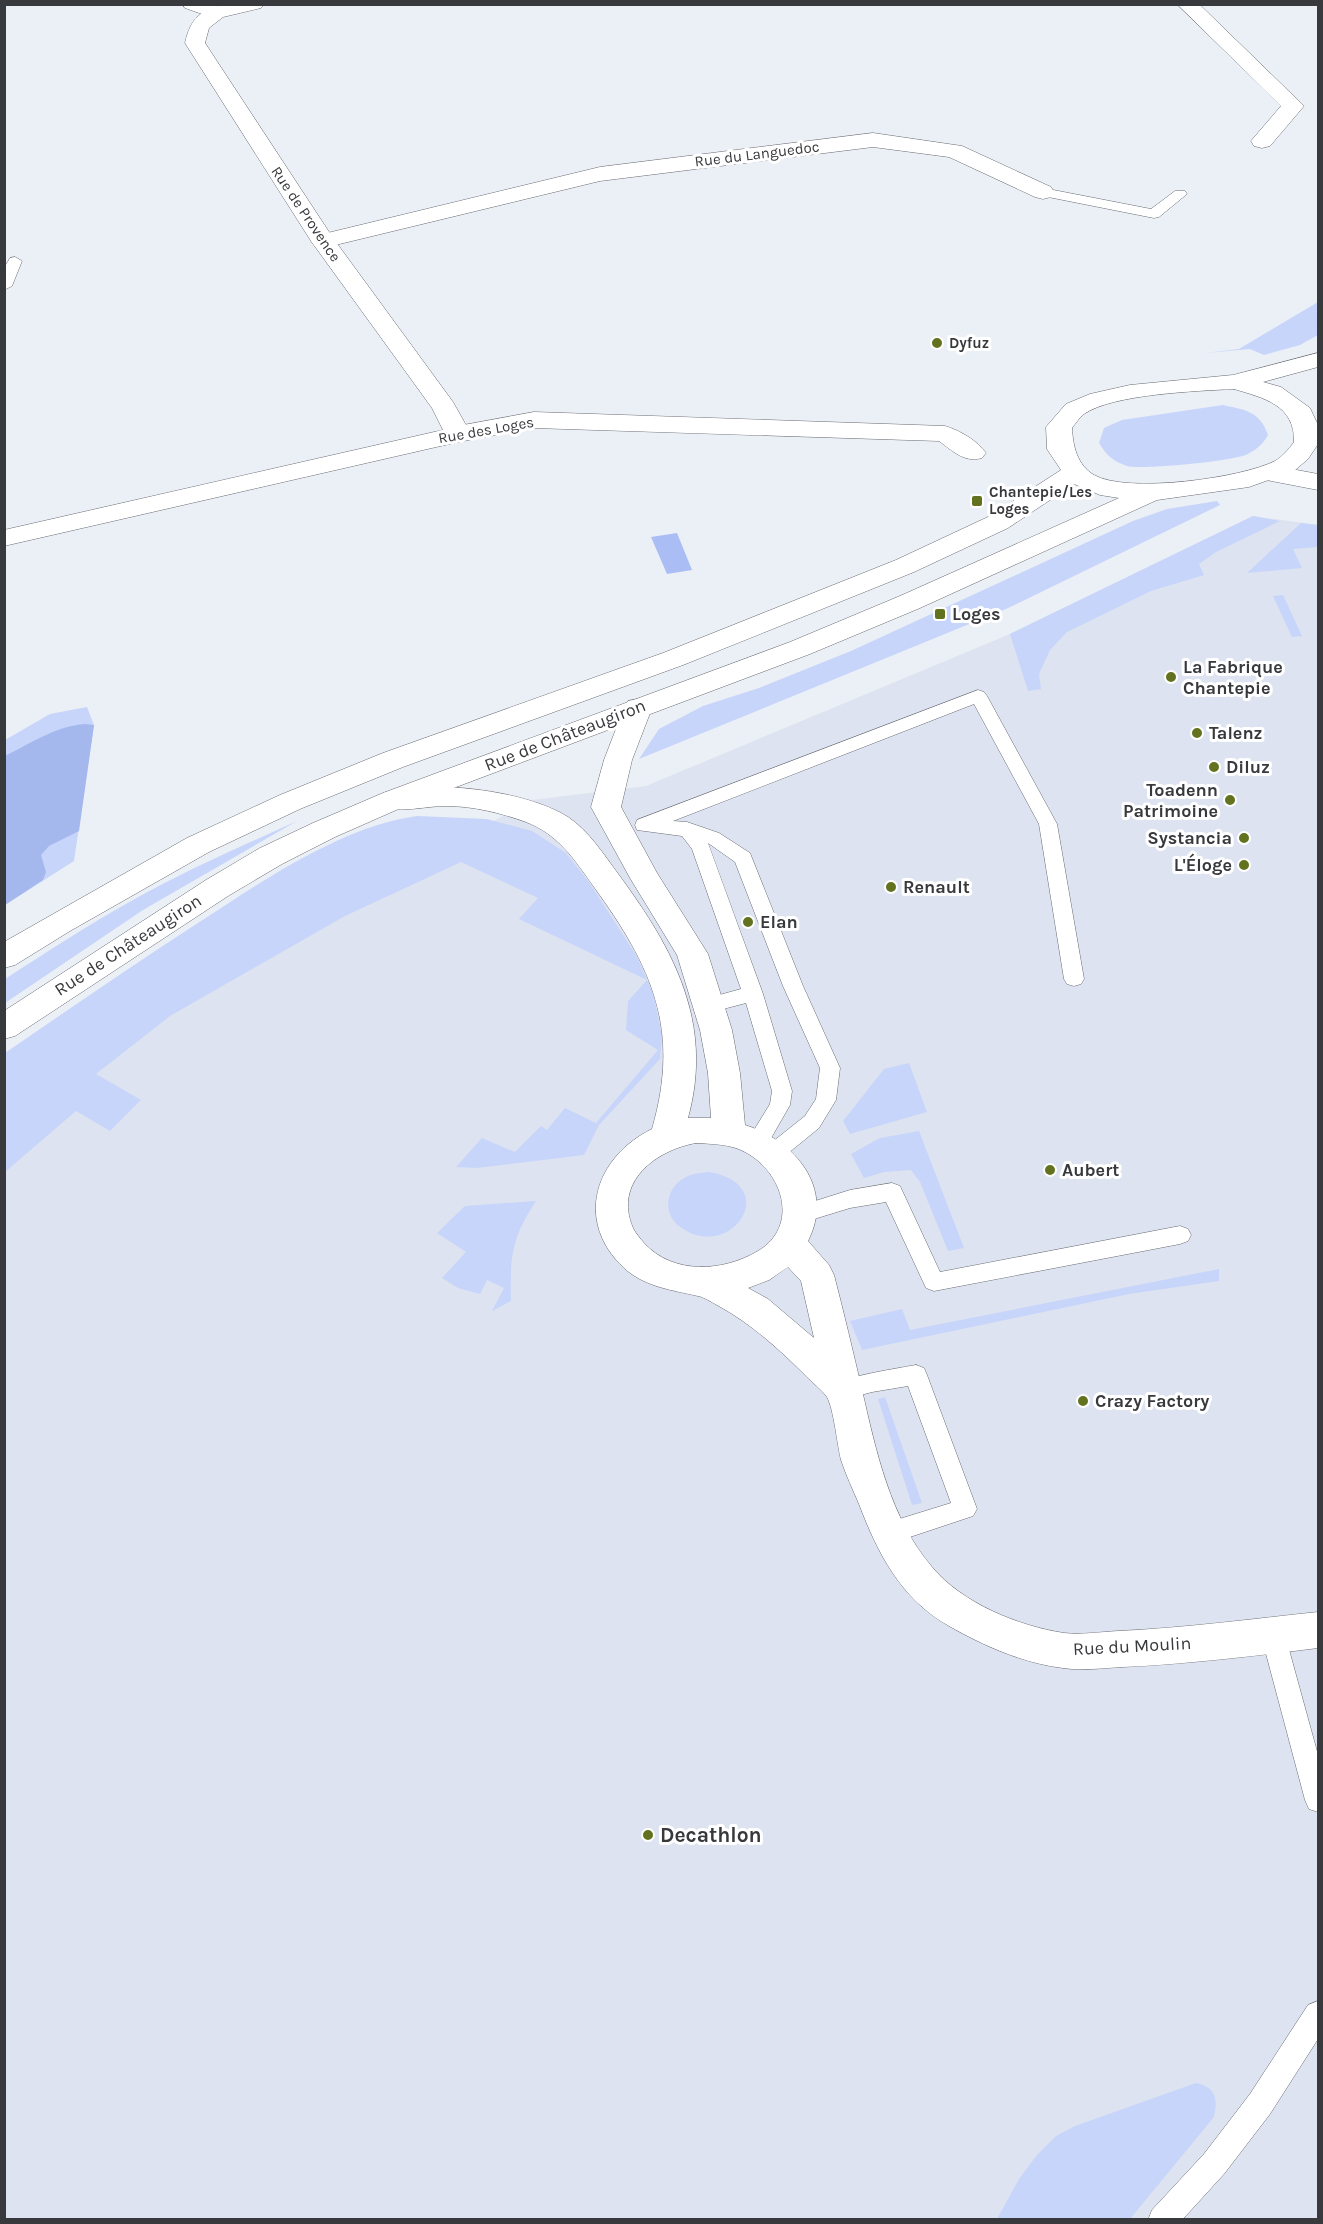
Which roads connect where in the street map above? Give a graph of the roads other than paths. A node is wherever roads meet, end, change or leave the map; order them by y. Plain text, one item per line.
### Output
1 (192, 4) edge
2 (254, 4) edge
3 (1187, 4) edge
4 (216, 13) junction
5 (1262, 141) dead end
6 (1043, 192) joint
7 (1180, 194) dead end
8 (323, 241) junction
9 (15, 261) dead end
10 (4, 286) edge
11 (1318, 360) edge
12 (1234, 382) junction
13 (1310, 404) edge
14 (458, 434) junction
15 (1313, 445) edge
16 (973, 453) dead end
17 (1075, 472) junction
18 (1270, 473) junction
19 (1318, 482) edge
20 (1151, 493) junction
21 (4, 538) edge
22 (638, 708) junction
23 (393, 800) junction
24 (632, 829) junction
25 (687, 829) junction
26 (4, 957) edge
27 (1074, 979) dead end
28 (753, 994) junction
29 (708, 1005) junction
30 (4, 1027) edge
31 (666, 1136) junction
32 (753, 1143) junction
33 (795, 1229) junction
34 (1180, 1235) dead end
35 (705, 1282) junction
36 (843, 1390) junction
37 (889, 1533) junction
38 (1318, 1630) edge
39 (1273, 1635) junction
40 (1318, 1800) edge
41 (1318, 2015) edge
42 (1162, 2220) edge

1 - 4 street
2 - 4 street
3 - 5 street
4 - 8 street, Rue de Provence
6 - 7 lane, Rue du Languedoc
6 - 8 street, Rue du Languedoc
8 - 14 street, Rue de Provence
9 - 10 lane
11 - 12 street
12 - 13 street
12 - 17 street
13 - 15 street
14 - 16 street, Rue des Loges
14 - 21 street, Rue des Loges
15 - 18 street
17 - 20 street
17 - 26 street, Rue de Châteaugiron
18 - 19 street
18 - 20 street
20 - 22 street, Rue de Châteaugiron
22 - 23 street, Rue de Châteaugiron
22 - 24 street
23 - 30 street, Rue de Châteaugiron
23 - 31 street
24 - 25 lane
24 - 27 lane
24 - 29 street
25 - 28 lane
25 - 32 lane
28 - 29 lane
28 - 32 lane
29 - 32 street
31 - 32 street
31 - 35 street
32 - 33 street
33 - 34 lane
33 - 35 street
33 - 36 street, Rue du Moulin
35 - 36 street
36 - 37 street, Rue du Moulin
36 - 37 lane
37 - 39 street, Rue du Moulin
38 - 39 street, Rue du Moulin
39 - 40 lane
41 - 42 lane

